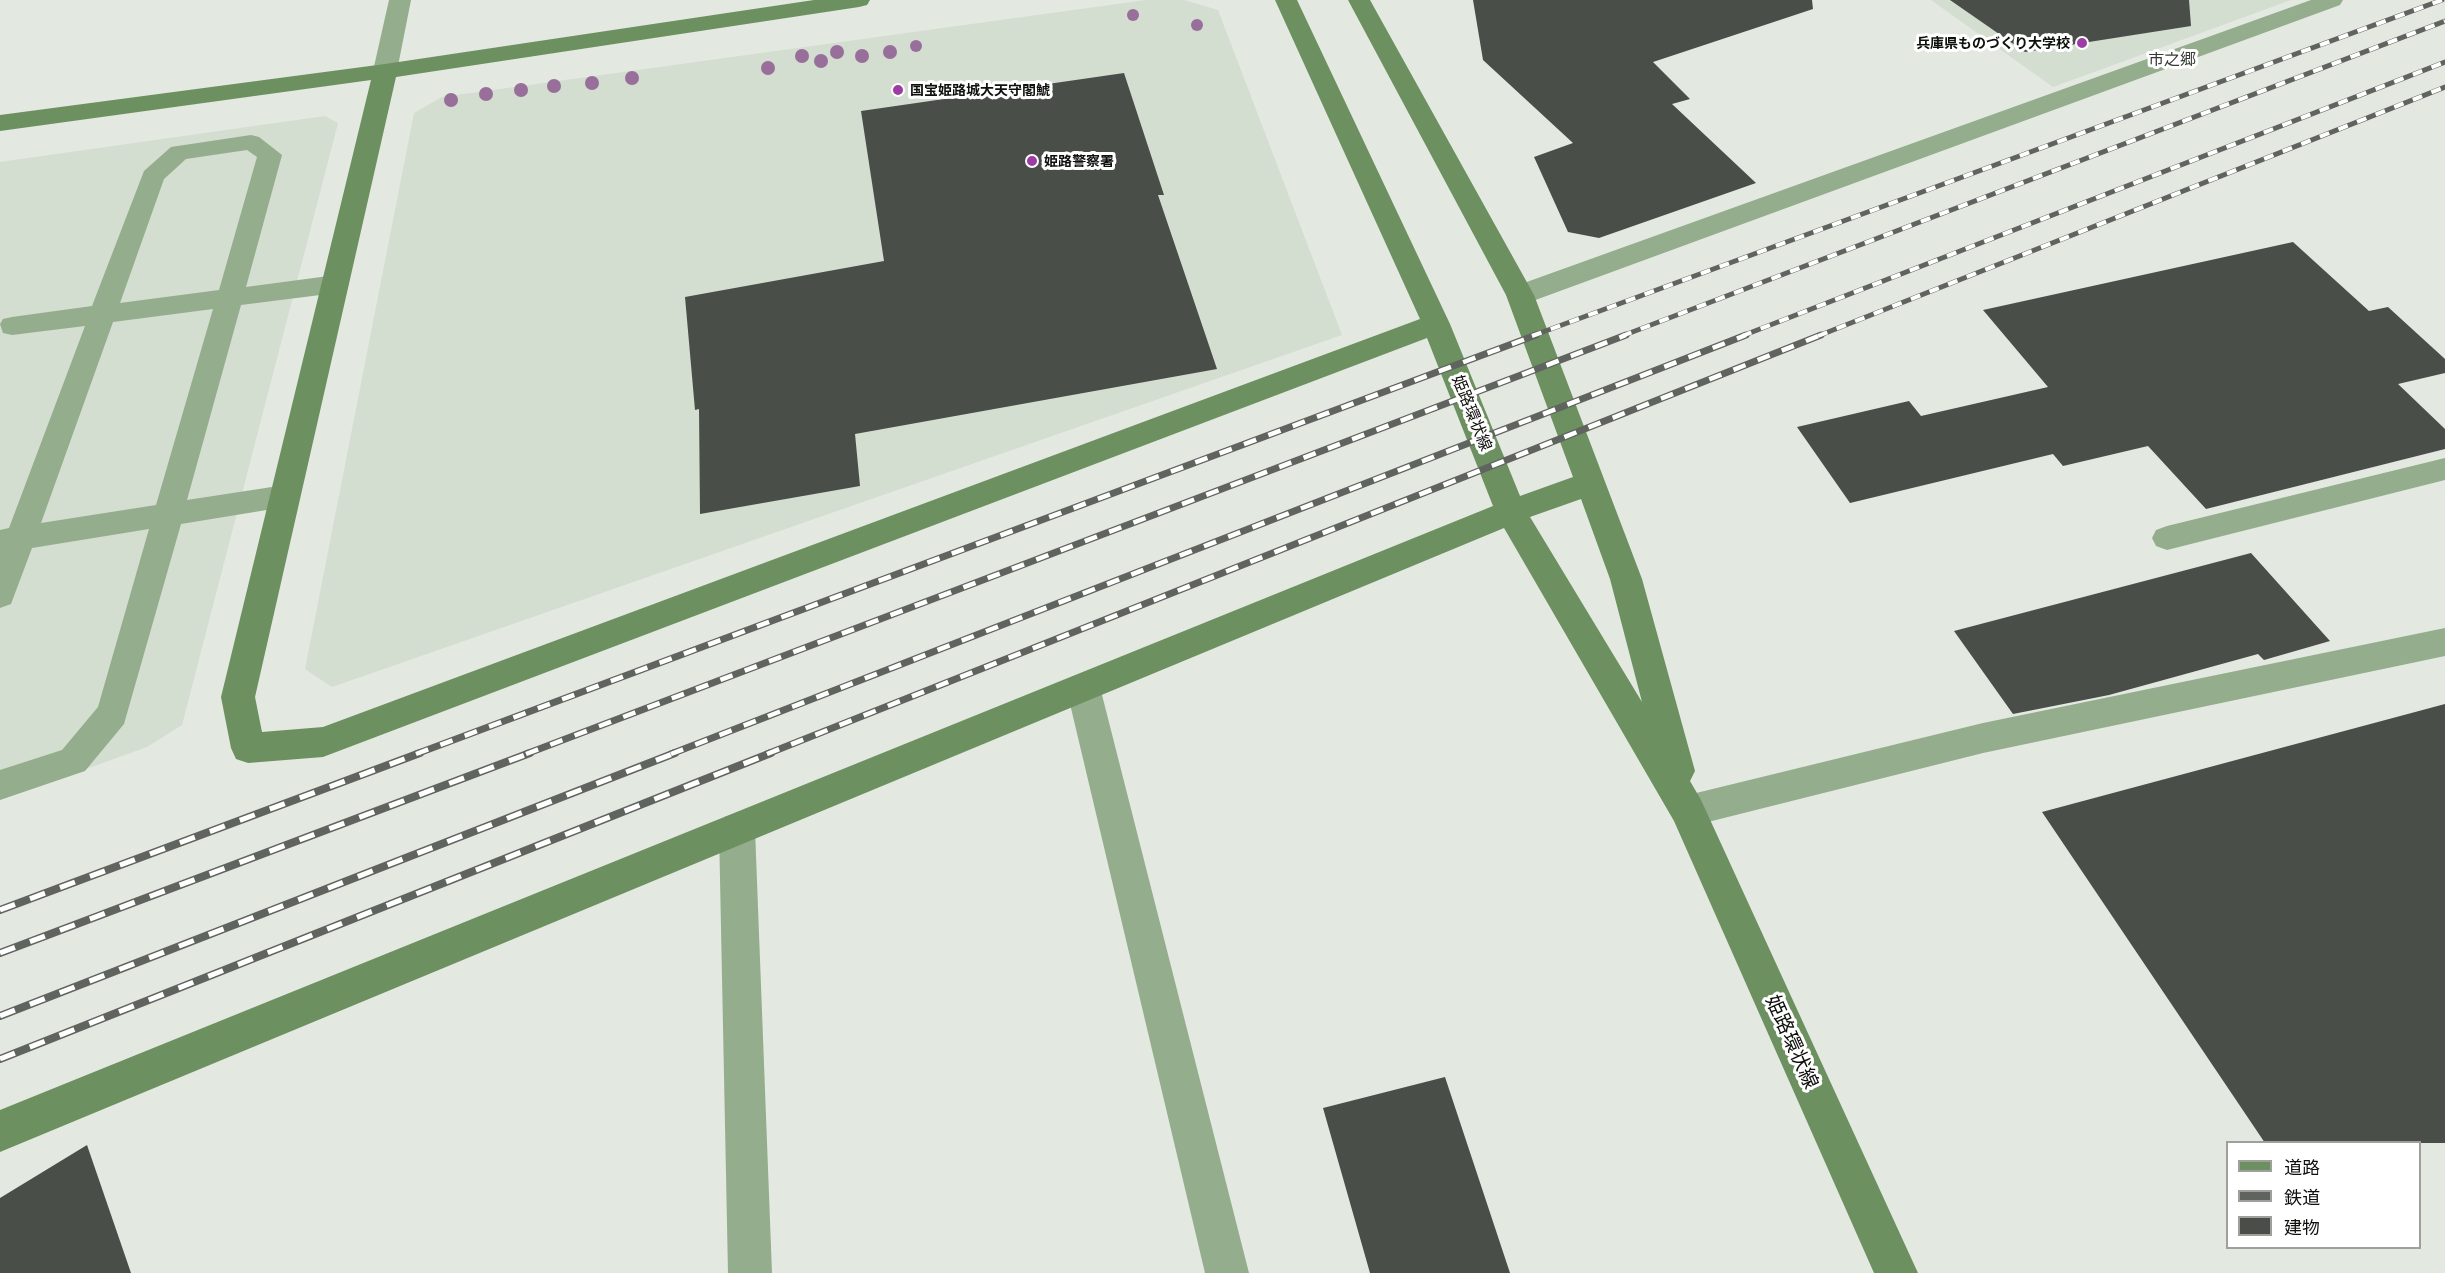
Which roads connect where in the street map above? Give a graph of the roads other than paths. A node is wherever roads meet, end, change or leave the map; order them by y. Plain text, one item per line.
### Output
1 (400, 0) edge
2 (859, 0) edge
3 (1286, 0) edge
4 (1359, 0) edge
5 (2332, 0) edge
6 (385, 71) junction
7 (0, 123) edge
8 (336, 284) junction
9 (230, 295) junction
10 (1520, 295) junction
11 (103, 312) junction
12 (1436, 324) junction
13 (12, 326) dead end
14 (2445, 470) edge
15 (1591, 483) junction
16 (285, 496) junction
17 (1511, 513) junction
18 (168, 514) junction
19 (2168, 538) dead end
20 (10, 540) edge
21 (0, 595) edge
22 (2445, 642) edge
23 (1083, 687) junction
24 (0, 785) edge
25 (1688, 811) junction
26 (737, 829) junction
27 (0, 1131) edge
28 (750, 1273) edge
29 (1227, 1273) edge
30 (1896, 1273) edge

1 - 6 street
2 - 6 street
3 - 12 street, 姫路環状線
4 - 10 street, 姫路環状線
5 - 10 street
6 - 7 street
6 - 8 street
8 - 9 lane
8 - 16 street
9 - 11 lane
9 - 11 lane
9 - 18 lane
10 - 15 street, 姫路環状線
11 - 13 lane
11 - 20 lane
12 - 16 street
12 - 17 street, 姫路環状線
14 - 19 lane
15 - 17 street
15 - 25 street, 姫路環状線
16 - 18 lane
17 - 23 street
17 - 25 street, 姫路環状線
18 - 20 lane
18 - 24 lane
20 - 21 lane
22 - 25 street
23 - 26 street
23 - 29 street
25 - 30 street, 姫路環状線
26 - 27 street
26 - 28 street

